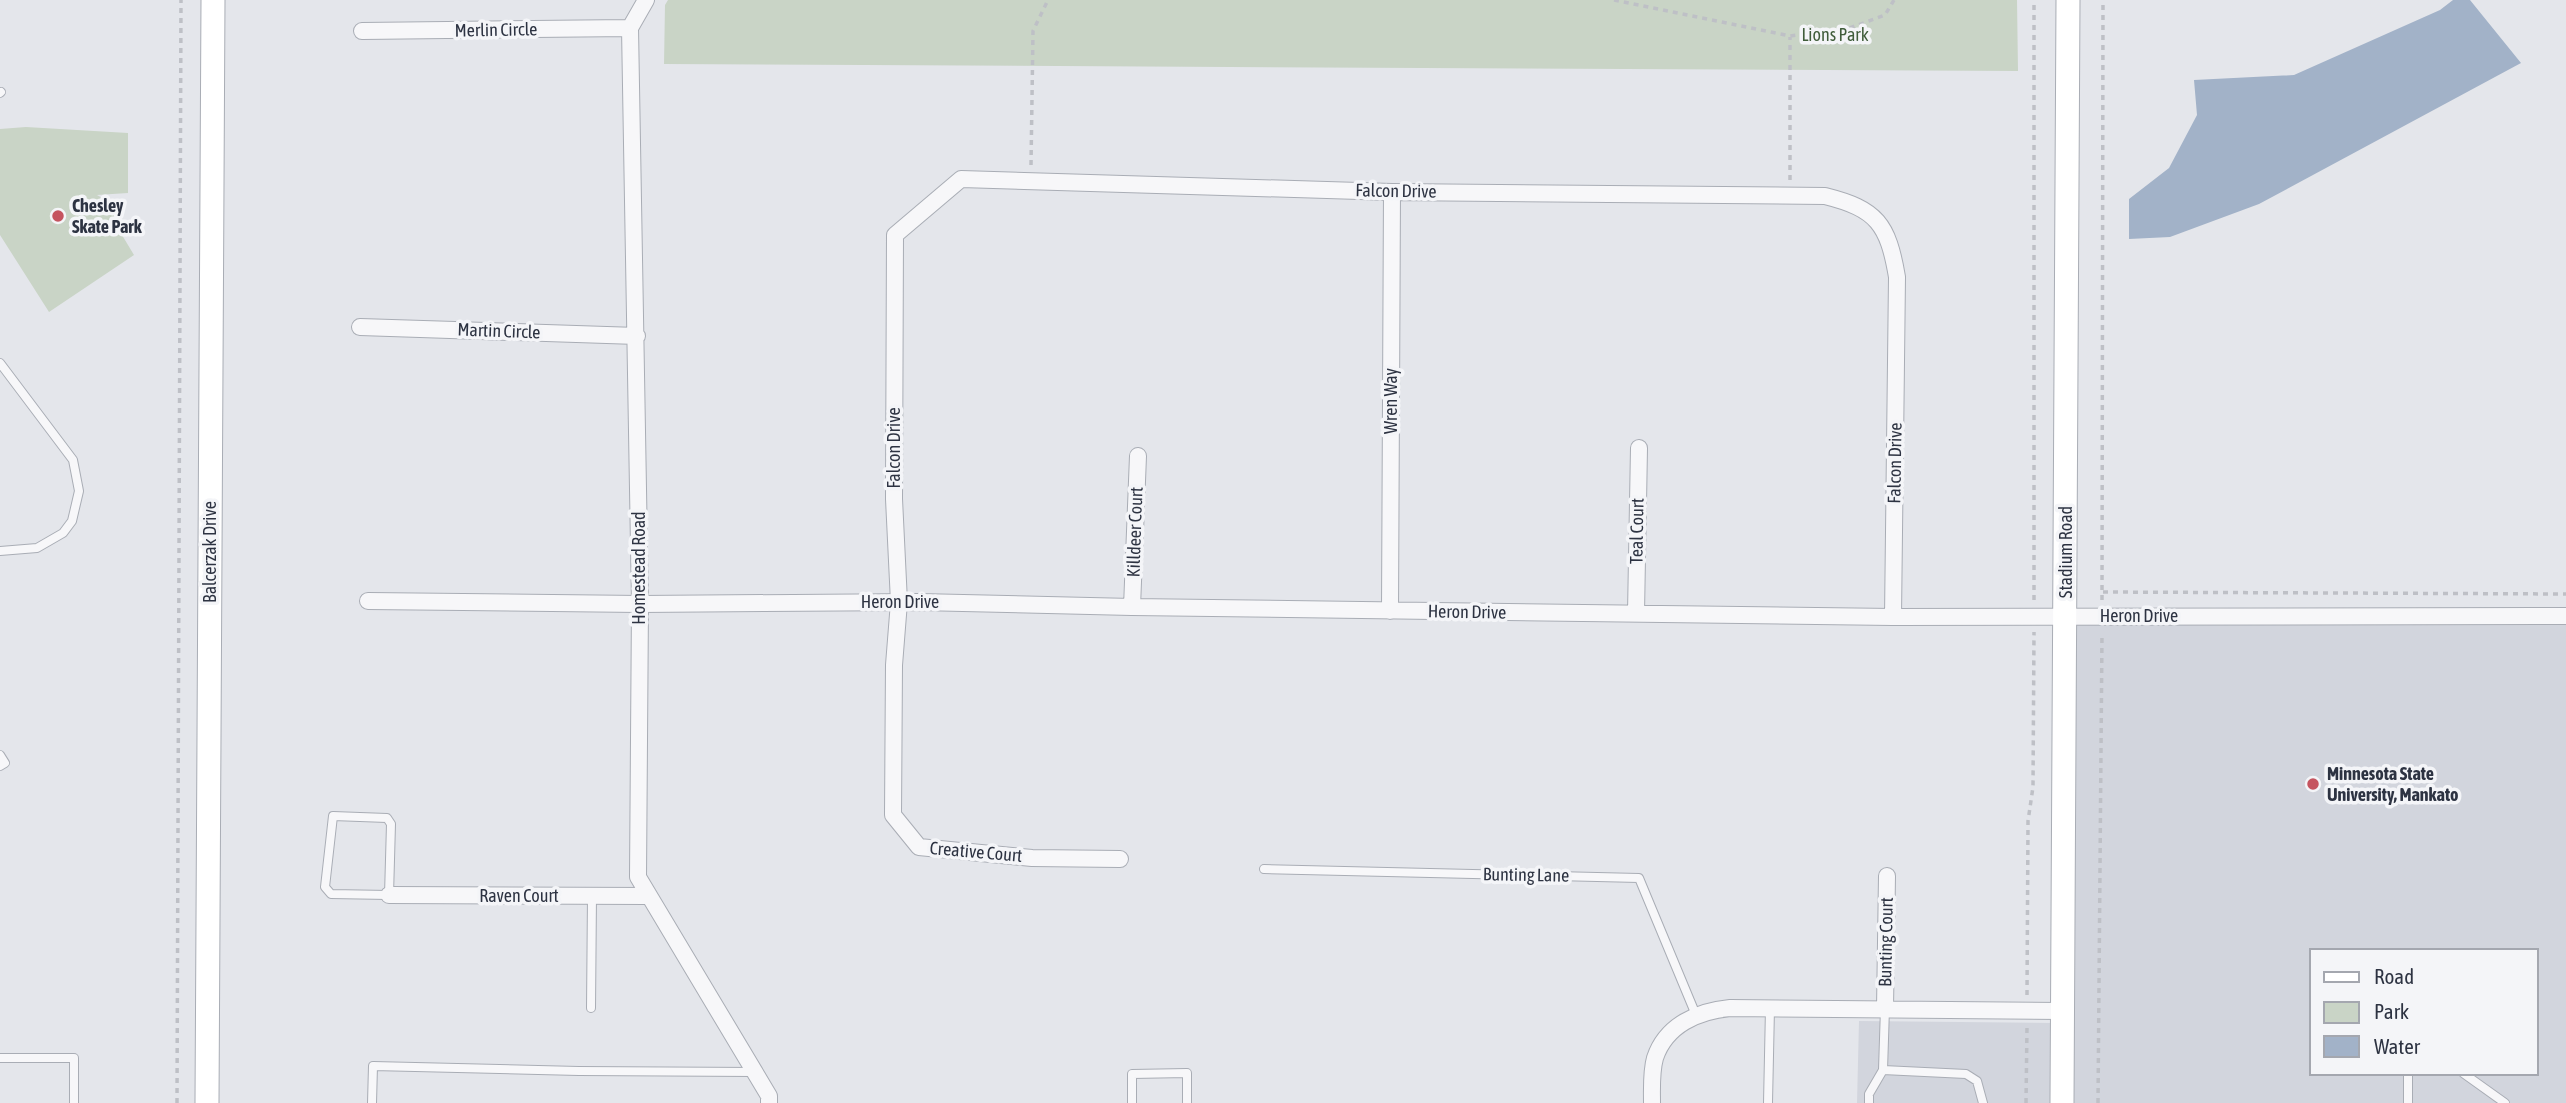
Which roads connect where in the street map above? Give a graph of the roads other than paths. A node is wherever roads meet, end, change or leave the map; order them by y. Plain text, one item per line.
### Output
1 (212, 0) edge
2 (646, 0) edge
3 (2068, 0) edge
4 (630, 28) junction
5 (362, 31) dead end
6 (1392, 192) junction
7 (360, 327) dead end
8 (637, 336) junction
9 (0, 363) edge
10 (1639, 448) dead end
11 (1138, 456) dead end
12 (0, 551) edge
13 (368, 601) dead end
14 (899, 602) junction
15 (640, 604) junction
16 (1132, 607) junction
17 (1390, 611) junction
18 (1636, 614) junction
19 (2566, 616) edge
20 (1893, 617) junction
21 (2066, 617) junction
22 (0, 755) edge
23 (0, 766) edge
24 (1120, 859) dead end
25 (1264, 869) dead end
26 (1887, 876) dead end
27 (389, 895) junction
28 (592, 896) junction
29 (649, 896) junction
30 (591, 1008) dead end
31 (1770, 1008) junction
32 (1885, 1009) junction
33 (2062, 1011) junction
34 (1696, 1015) junction
35 (0, 1058) edge
36 (1883, 1070) junction
37 (755, 1072) junction
38 (2408, 1075) edge
39 (2465, 1075) edge
40 (74, 1103) edge
41 (207, 1103) edge
42 (372, 1103) edge
43 (769, 1103) edge
44 (1132, 1103) edge
45 (1187, 1103) edge
46 (1652, 1103) edge
47 (1768, 1103) edge
48 (1869, 1103) edge
49 (1983, 1103) edge
50 (2062, 1103) edge
51 (2408, 1103) edge
52 (2505, 1103) edge

1 - 41 street, Balcerzak Drive
2 - 4 street
3 - 21 street, Stadium Road
4 - 5 street, Merlin Circle
4 - 8 street, Homestead Road
6 - 14 street, Falcon Drive
6 - 17 street, Wren Way
6 - 20 street, Falcon Drive
7 - 8 street, Martin Circle
8 - 15 street, Homestead Road
9 - 12 lane
10 - 18 street, Teal Court
11 - 16 street, Killdeer Court
13 - 15 street, Heron Drive
14 - 15 street, Heron Drive
14 - 16 street, Heron Drive
14 - 24 street, Creative Court
15 - 29 street, Homestead Road
16 - 17 street, Heron Drive
17 - 18 street, Heron Drive
18 - 20 street, Heron Drive
19 - 21 street, Heron Drive
20 - 21 street, Heron Drive
21 - 33 street, Stadium Road
22 - 23 lane
25 - 34 lane, Bunting Lane
26 - 32 street, Bunting Court
27 - 27 lane
27 - 28 street, Raven Court
28 - 29 street, Raven Court
28 - 30 lane
29 - 37 street, Homestead Road
31 - 32 street
31 - 34 street
31 - 47 lane
32 - 33 street
32 - 36 lane
33 - 50 street, Stadium Road
34 - 46 street
35 - 40 lane
36 - 48 lane
36 - 49 lane
37 - 42 lane
37 - 43 street, Homestead Road
38 - 51 lane
39 - 52 lane
44 - 45 lane

